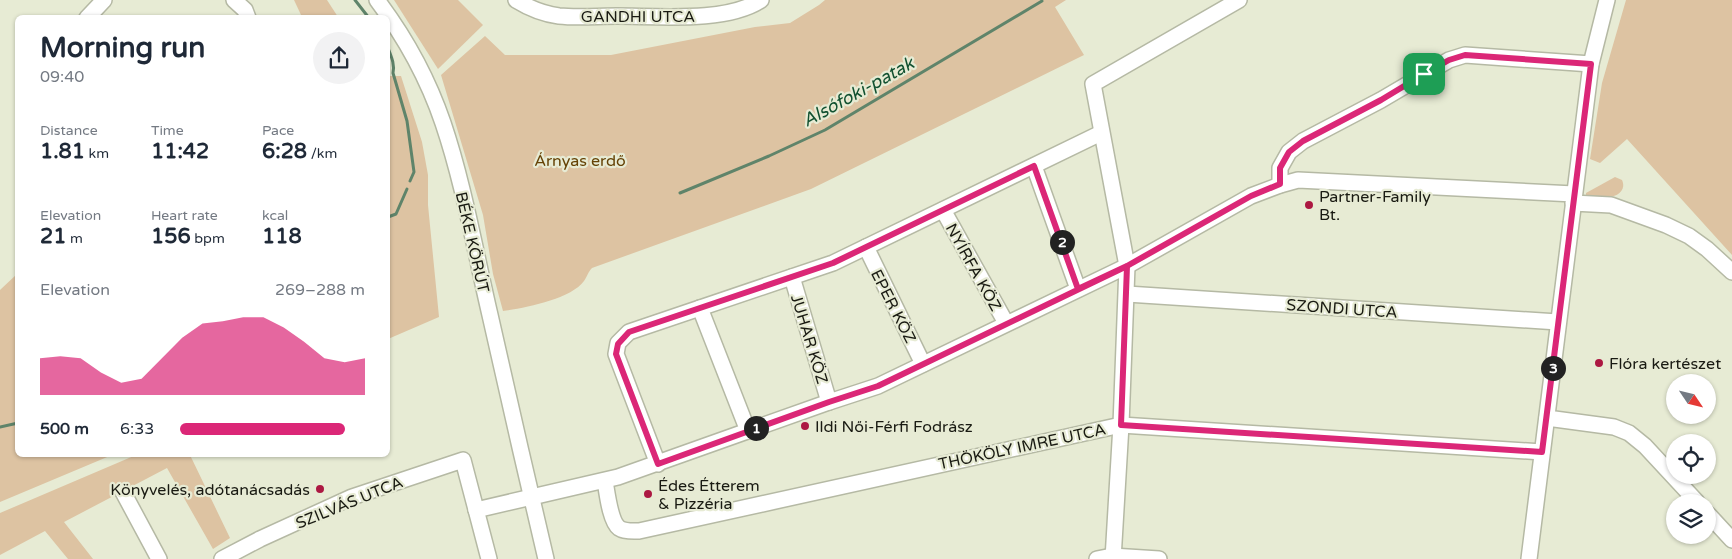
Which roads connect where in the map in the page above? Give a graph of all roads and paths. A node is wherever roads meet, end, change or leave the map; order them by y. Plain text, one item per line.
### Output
1 (104, 0) edge
2 (234, 0) edge
3 (377, 0) edge
4 (516, 0) edge
5 (761, 0) edge
6 (1239, 0) edge
7 (1608, 0) edge
8 (90, 15) edge
9 (247, 15) edge
10 (387, 15) edge
11 (390, 20) edge
12 (1591, 64) junction
13 (1101, 133) junction
14 (1034, 166) junction
15 (1280, 184) junction
16 (1574, 198) junction
17 (943, 210) junction
18 (866, 247) junction
19 (1127, 266) junction
20 (1732, 272) edge
21 (792, 277) junction
22 (1078, 289) junction
23 (1127, 294) junction
24 (700, 308) junction
25 (1558, 322) junction
26 (1006, 323) junction
27 (923, 364) junction
28 (829, 402) junction
29 (1547, 418) junction
30 (1121, 425) junction
31 (748, 431) junction
32 (1542, 452) junction
33 (658, 464) junction
34 (605, 481) junction
35 (123, 492) dead end
36 (1690, 494) edge
37 (530, 498) junction
38 (476, 510) junction
39 (1716, 523) edge
40 (1732, 540) edge
41 (240, 555) edge
42 (1113, 557) edge
43 (160, 559) edge
44 (222, 559) edge
45 (489, 559) edge
46 (546, 559) edge
47 (1097, 559) edge
48 (1159, 559) edge
49 (1529, 559) edge

1 - 8 street
2 - 9 street
3 - 10 street, BÉKE KÖRÚT
4 - 5 street, GANDHI UTCA
6 - 13 street
7 - 12 street
11 - 37 street, BÉKE KÖRÚT
12 - 15 street
12 - 16 street
13 - 14 street
13 - 19 street
14 - 17 street
14 - 22 street
15 - 16 street
15 - 19 street
16 - 20 street
16 - 25 street
17 - 18 street
17 - 26 street, NYÍRFA KÖZ
18 - 21 street
18 - 27 street, EPER KÖZ
19 - 22 street
19 - 23 street
21 - 24 street
21 - 28 street, JUHAR KÖZ
22 - 26 street
23 - 25 street, SZONDI UTCA
23 - 30 street
24 - 31 street
24 - 33 street
25 - 29 street
26 - 27 street
27 - 28 street
28 - 31 street
29 - 32 street
29 - 36 street
30 - 32 street, THÖKÖLY IMRE UTCA
30 - 34 street, THÖKÖLY IMRE UTCA
30 - 42 street
31 - 33 street
32 - 49 street
33 - 34 street
34 - 37 street
35 - 43 street
37 - 38 street
37 - 46 street, BÉKE KÖRÚT
38 - 41 street, SZILVÁS UTCA
38 - 45 street
39 - 40 street
41 - 44 street, SZILVÁS UTCA
42 - 47 street
42 - 48 street

